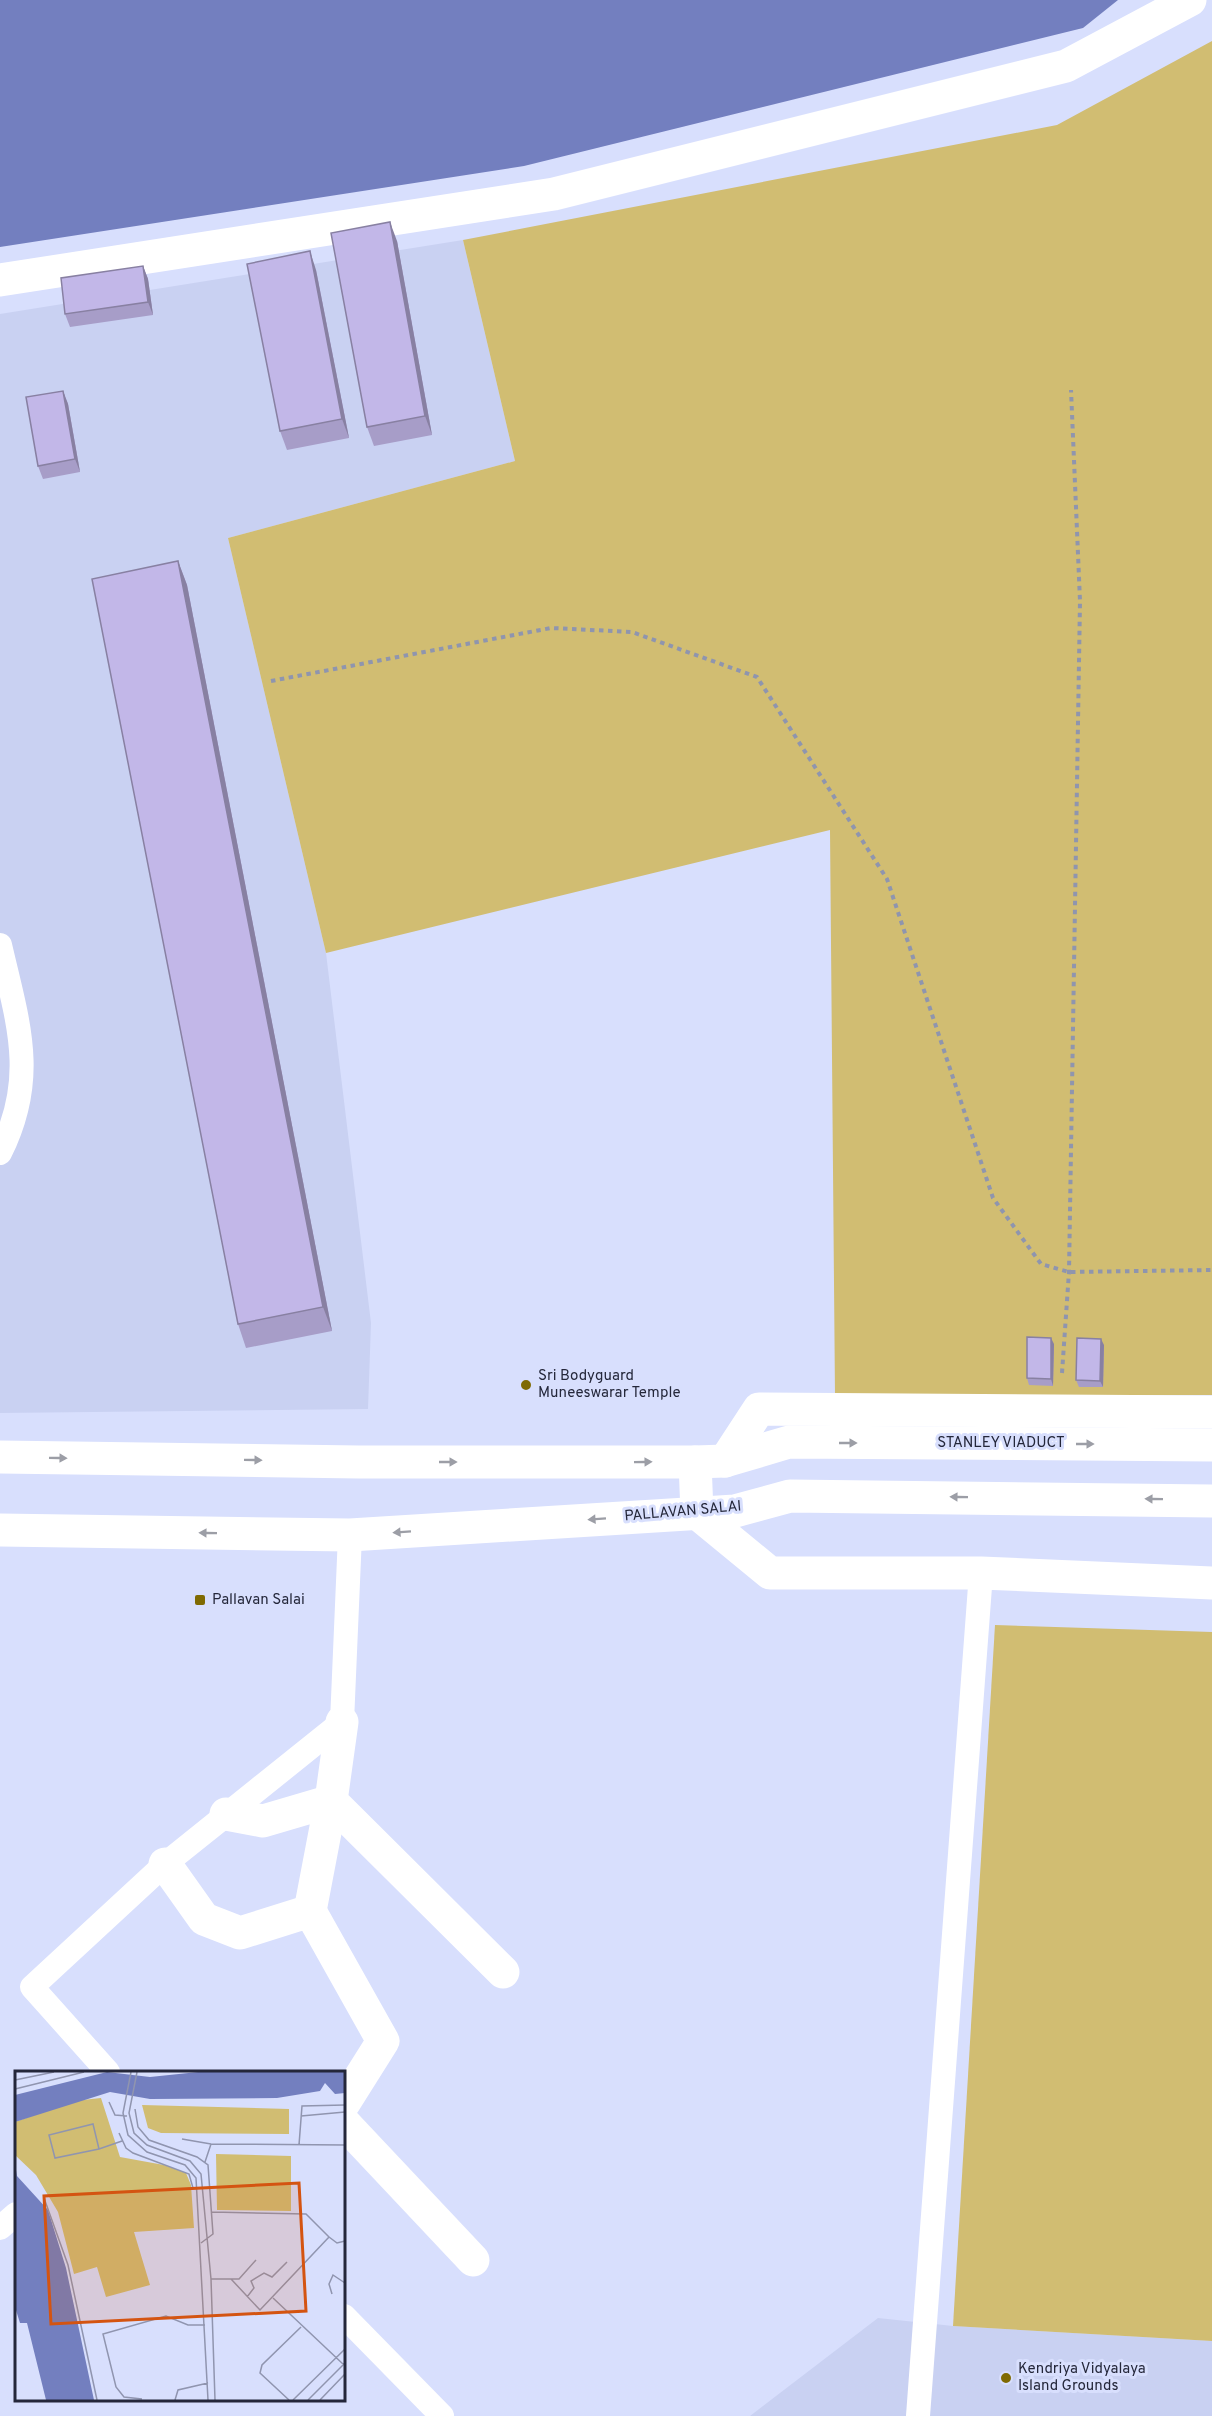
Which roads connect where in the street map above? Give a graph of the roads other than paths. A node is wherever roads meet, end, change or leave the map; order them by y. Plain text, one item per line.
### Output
1 (1190, 0) edge
2 (0, 280) edge
3 (0, 945) edge
4 (0, 1153) edge
5 (1212, 1412) edge
6 (1212, 1444) edge
7 (0, 1457) edge
8 (710, 1461) junction
9 (1212, 1501) edge
10 (697, 1513) junction
11 (0, 1530) edge
12 (350, 1535) junction
13 (981, 1573) junction
14 (1212, 1583) edge
15 (342, 1722) junction
16 (331, 1801) junction
17 (226, 1814) junction
18 (165, 1864) junction
19 (310, 1911) junction
20 (503, 1972) dead end
21 (106, 2071) edge
22 (345, 2101) edge
23 (345, 2124) edge
24 (15, 2215) edge
25 (0, 2228) edge
26 (473, 2260) dead end
27 (345, 2317) edge
28 (442, 2416) edge
29 (918, 2416) edge

1 - 2 street
3 - 4 lane
5 - 8 street
8 -> 6 street, STANLEY VIADUCT
7 -> 8 street
8 - 10 street
9 -> 10 street, PALLAVAN SALAI
10 -> 12 street, PALLAVAN SALAI
10 - 13 street
12 -> 11 street, PALLAVAN SALAI
12 - 15 lane
13 - 14 street
13 - 29 lane
15 - 16 street
15 - 17 lane
16 - 17 street
16 - 19 street
16 - 20 street
17 - 18 lane
18 - 19 street
18 - 21 lane
19 - 22 street
23 - 26 street
24 - 25 lane
27 - 28 lane

